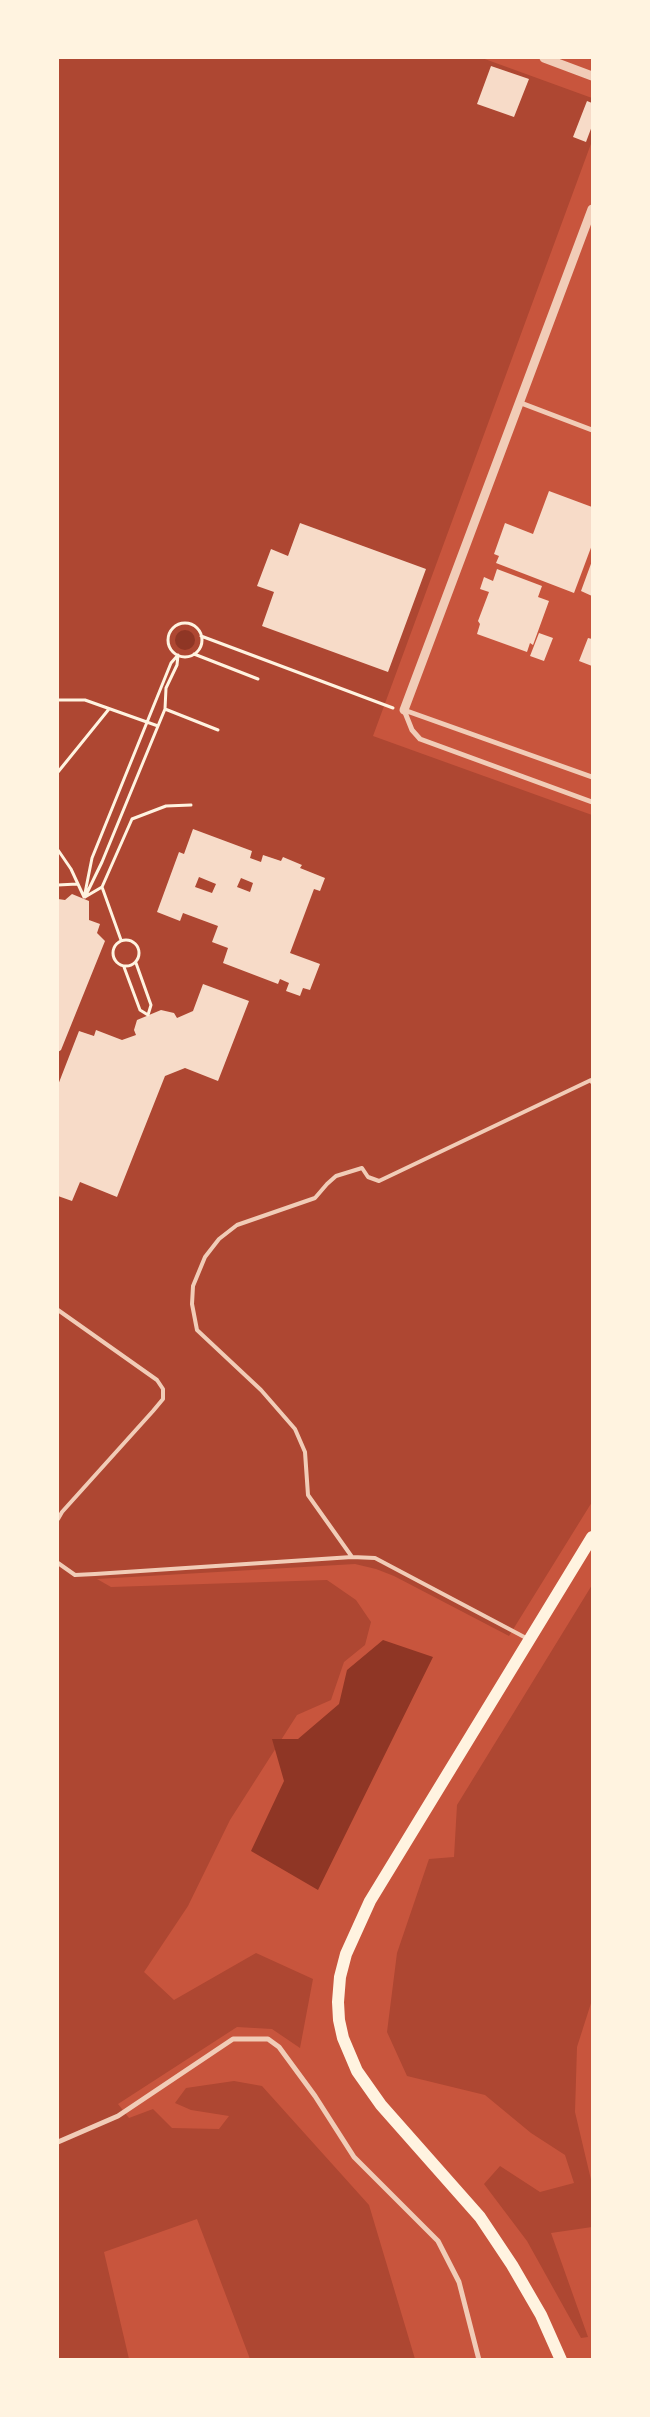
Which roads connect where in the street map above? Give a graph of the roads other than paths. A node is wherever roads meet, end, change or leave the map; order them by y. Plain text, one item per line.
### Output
1 (544, 58) edge
2 (592, 76) edge
3 (592, 209) edge
4 (521, 403) junction
5 (592, 430) edge
6 (404, 710) junction
7 (592, 777) edge
8 (592, 802) edge
9 (592, 1082) edge
10 (58, 1310) edge
11 (58, 1519) edge
12 (592, 1537) edge
13 (352, 1557) junction
14 (58, 1563) edge
15 (529, 1639) junction
16 (58, 2142) edge
17 (479, 2360) edge
18 (561, 2360) edge

1 - 2 street
3 - 4 street
4 - 5 street
4 - 6 street
6 - 7 street
6 - 8 street
9 - 13 lane
10 - 11 lane
12 - 15 main road
13 - 14 lane
13 - 15 lane
15 - 18 main road
16 - 17 street

